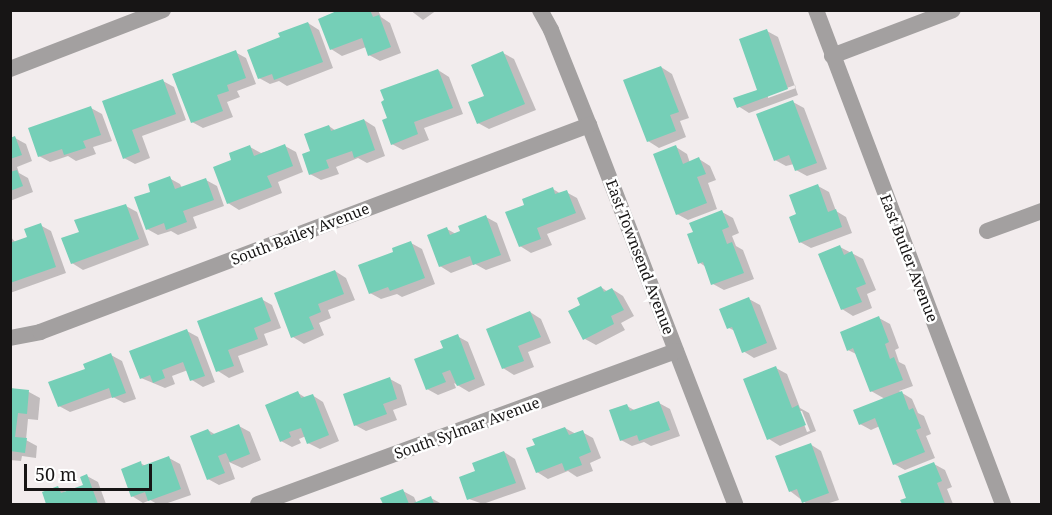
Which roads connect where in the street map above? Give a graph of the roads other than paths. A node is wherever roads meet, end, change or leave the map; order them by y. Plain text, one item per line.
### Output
1 (163, 10) edge
2 (540, 10) edge
3 (816, 10) edge
4 (953, 10) edge
5 (832, 56) junction
6 (10, 69) edge
7 (589, 125) junction
8 (1041, 211) edge
9 (987, 231) dead end
10 (10, 338) edge
11 (676, 351) junction
12 (258, 504) edge
13 (735, 504) edge
14 (1003, 504) edge

1 - 6 street
2 - 7 street, East Townsend Avenue
3 - 5 street, East Butler Avenue
4 - 5 street
5 - 14 street, East Butler Avenue
7 - 10 street, South Bailey Avenue
7 - 11 street, East Townsend Avenue
8 - 9 street
11 - 12 street, South Sylmar Avenue
11 - 13 street, East Townsend Avenue

